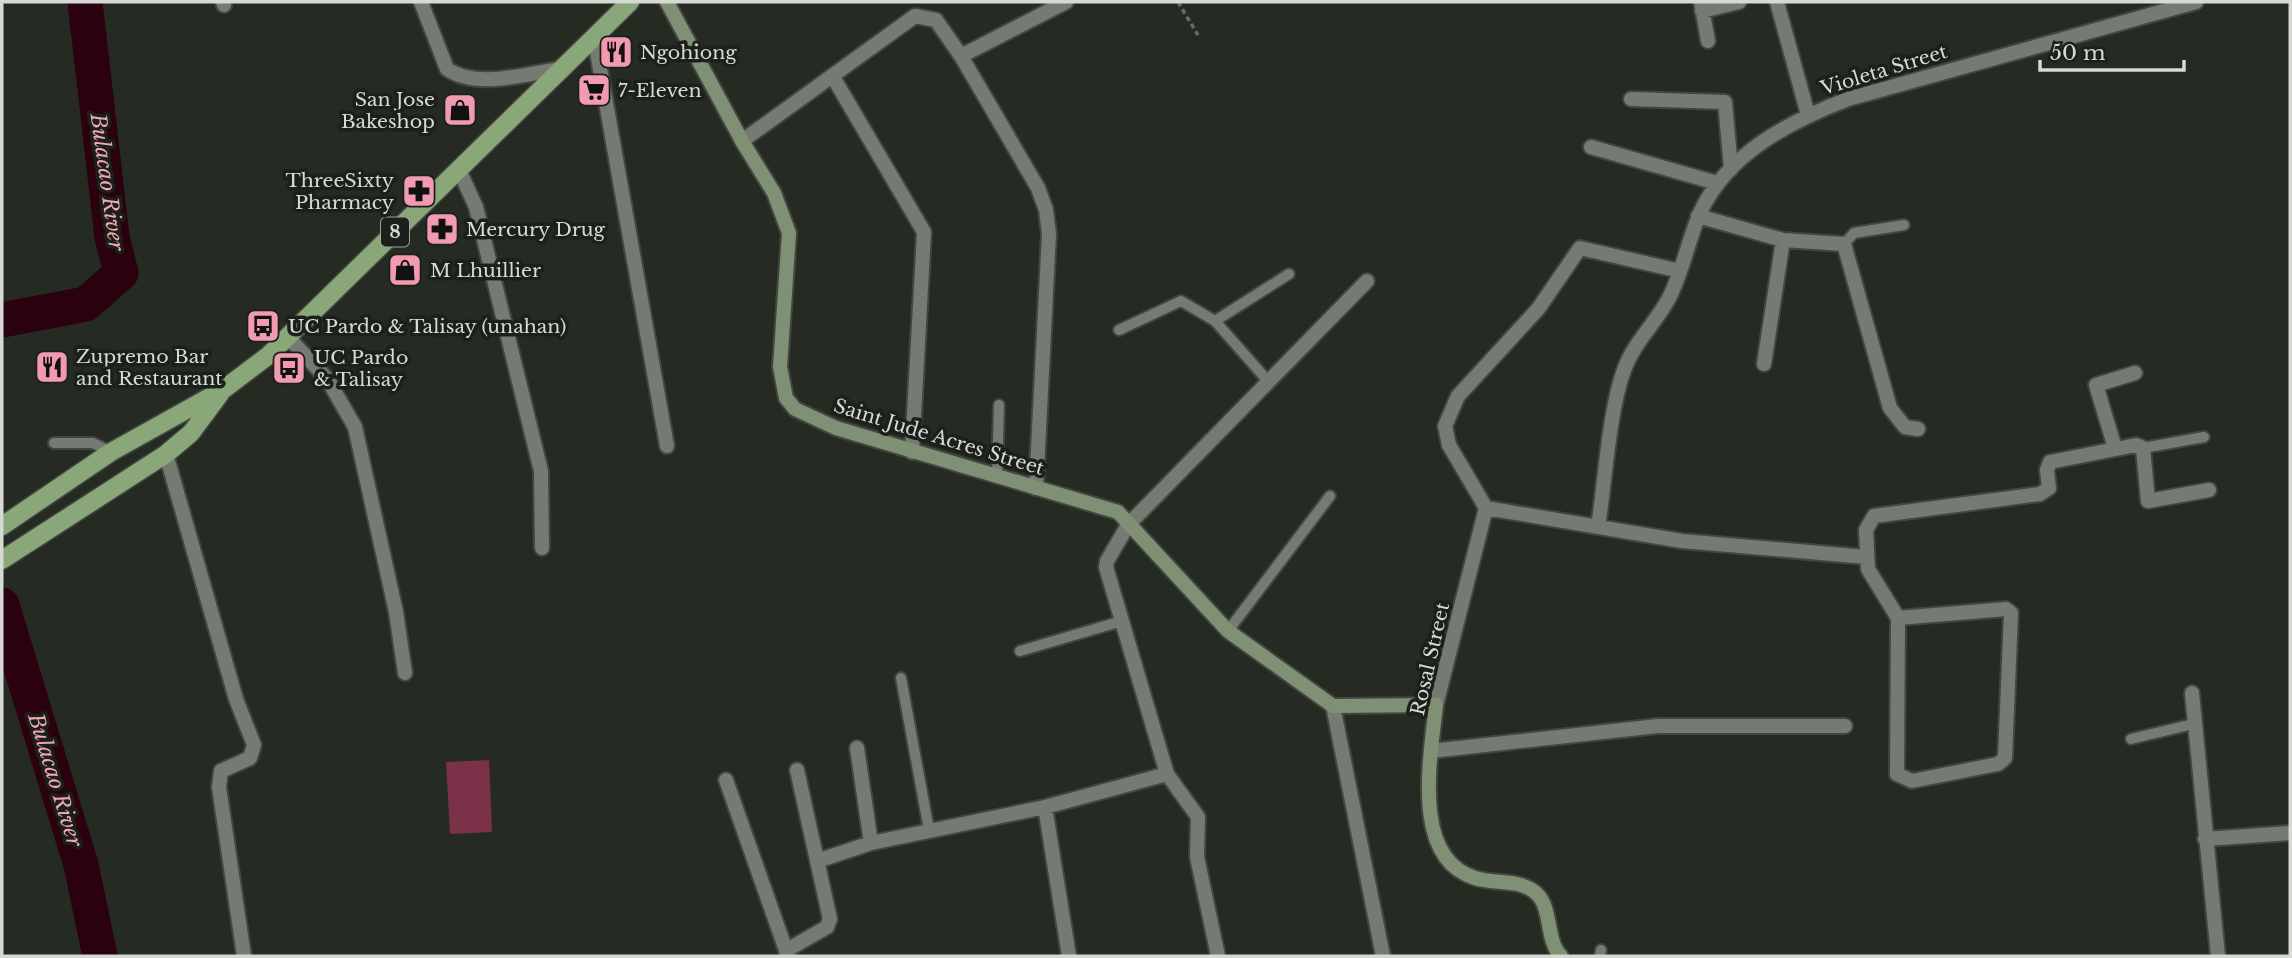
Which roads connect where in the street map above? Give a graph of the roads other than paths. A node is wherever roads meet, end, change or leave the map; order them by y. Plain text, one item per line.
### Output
1 (421, 2) edge
2 (630, 2) edge
3 (667, 2) edge
4 (1066, 2) edge
5 (1739, 2) edge
6 (1777, 2) edge
7 (2196, 2) edge
8 (1702, 6) edge
9 (594, 36) junction
10 (1709, 41) dead end
11 (961, 56) junction
12 (561, 69) junction
13 (833, 77) junction
14 (1631, 99) dead end
15 (1808, 115) junction
16 (742, 141) junction
17 (1591, 147) dead end
18 (1731, 169) junction
19 (459, 170) junction
20 (1717, 183) junction
21 (1698, 216) junction
22 (1904, 225) dead end
23 (1783, 240) junction
24 (1844, 244) junction
25 (1680, 271) junction
26 (1290, 274) dead end
27 (1367, 281) dead end
28 (1215, 321) junction
29 (1119, 330) dead end
30 (287, 336) junction
31 (1763, 364) dead end
32 (2135, 373) dead end
33 (1268, 381) junction
34 (225, 389) junction
35 (999, 405) dead end
36 (1918, 429) dead end
37 (148, 430) junction
38 (2204, 437) dead end
39 (54, 443) dead end
40 (667, 446) dead end
41 (2115, 448) junction
42 (2143, 448) junction
43 (111, 452) junction
44 (912, 452) junction
45 (166, 454) junction
46 (997, 477) junction
47 (1036, 488) junction
48 (2209, 490) dead end
49 (1329, 496) dead end
50 (1486, 508) junction
51 (1128, 525) junction
52 (2, 526) edge
53 (1598, 527) junction
54 (542, 548) dead end
55 (1866, 557) junction
56 (2, 560) edge
57 (1898, 618) junction
58 (1122, 621) junction
59 (1228, 631) junction
60 (1020, 652) dead end
61 (405, 673) dead end
62 (901, 678) dead end
63 (2192, 694) dead end
64 (1436, 705) junction
65 (1333, 706) junction
66 (2193, 724) junction
67 (1844, 726) dead end
68 (2131, 739) dead end
69 (857, 748) dead end
70 (1431, 751) junction
71 (797, 770) dead end
72 (1167, 774) junction
73 (726, 780) dead end
74 (1045, 807) junction
75 (929, 830) junction
76 (2290, 833) edge
77 (2205, 839) junction
78 (871, 843) junction
79 (817, 861) junction
80 (788, 953) edge
81 (244, 956) edge
82 (1069, 956) edge
83 (1218, 956) edge
84 (1383, 956) edge
85 (1561, 956) edge
86 (2218, 956) edge

1 - 12 street
2 - 9 main road, 8
3 - 16 street, Saint Jude Acres Street
4 - 11 street
5 - 8 street
6 - 15 street
7 - 15 street, Violeta Street
8 - 10 street
9 - 12 main road, 8
9 - 40 street
11 - 13 street
11 - 47 street
12 - 19 main road, 8
13 - 16 street
13 - 44 street
14 - 18 street
15 - 18 street, Violeta Street
16 - 44 street, Saint Jude Acres Street
17 - 20 street
18 - 20 street, Violeta Street
19 - 30 main road, 8
19 - 54 street
20 - 21 street, Violeta Street
21 - 23 street
21 - 25 street, Violeta Street
22 - 24 lane
23 - 24 street
23 - 31 street
24 - 36 street
25 - 50 street
25 - 53 street, Violeta Street
26 - 28 lane
27 - 33 street
28 - 29 lane
28 - 33 lane
30 - 34 main road, 8
30 - 61 street
32 - 41 street
33 - 51 street
34 - 37 main road, 8
34 - 45 main road, 8
35 - 46 lane
37 - 43 main road, 8
37 - 45 main road
38 - 42 lane
39 - 43 lane
41 - 42 street
41 - 55 street
42 - 48 street
43 - 52 main road, 8
44 - 46 street, Saint Jude Acres Street
45 - 56 main road, 8
45 - 81 street
46 - 47 street, Saint Jude Acres Street
47 - 51 street, Saint Jude Acres Street
49 - 59 lane
50 - 53 street
50 - 64 street, Rosal Street
51 - 58 street
51 - 59 street, Saint Jude Acres Street
53 - 55 street
55 - 57 street
57 - 57 street
58 - 60 lane
58 - 72 street
59 - 65 street, Saint Jude Acres Street
62 - 75 lane
63 - 66 street
64 - 65 street
64 - 70 street, Rosal Street
65 - 84 street
66 - 68 lane
66 - 77 street
67 - 70 street
69 - 78 street
70 - 85 street, Rosal Street
71 - 79 street
72 - 74 street
72 - 83 street
73 - 80 street
74 - 75 street
74 - 82 street
75 - 78 street
76 - 77 street
77 - 86 street
78 - 79 street
79 - 80 street

